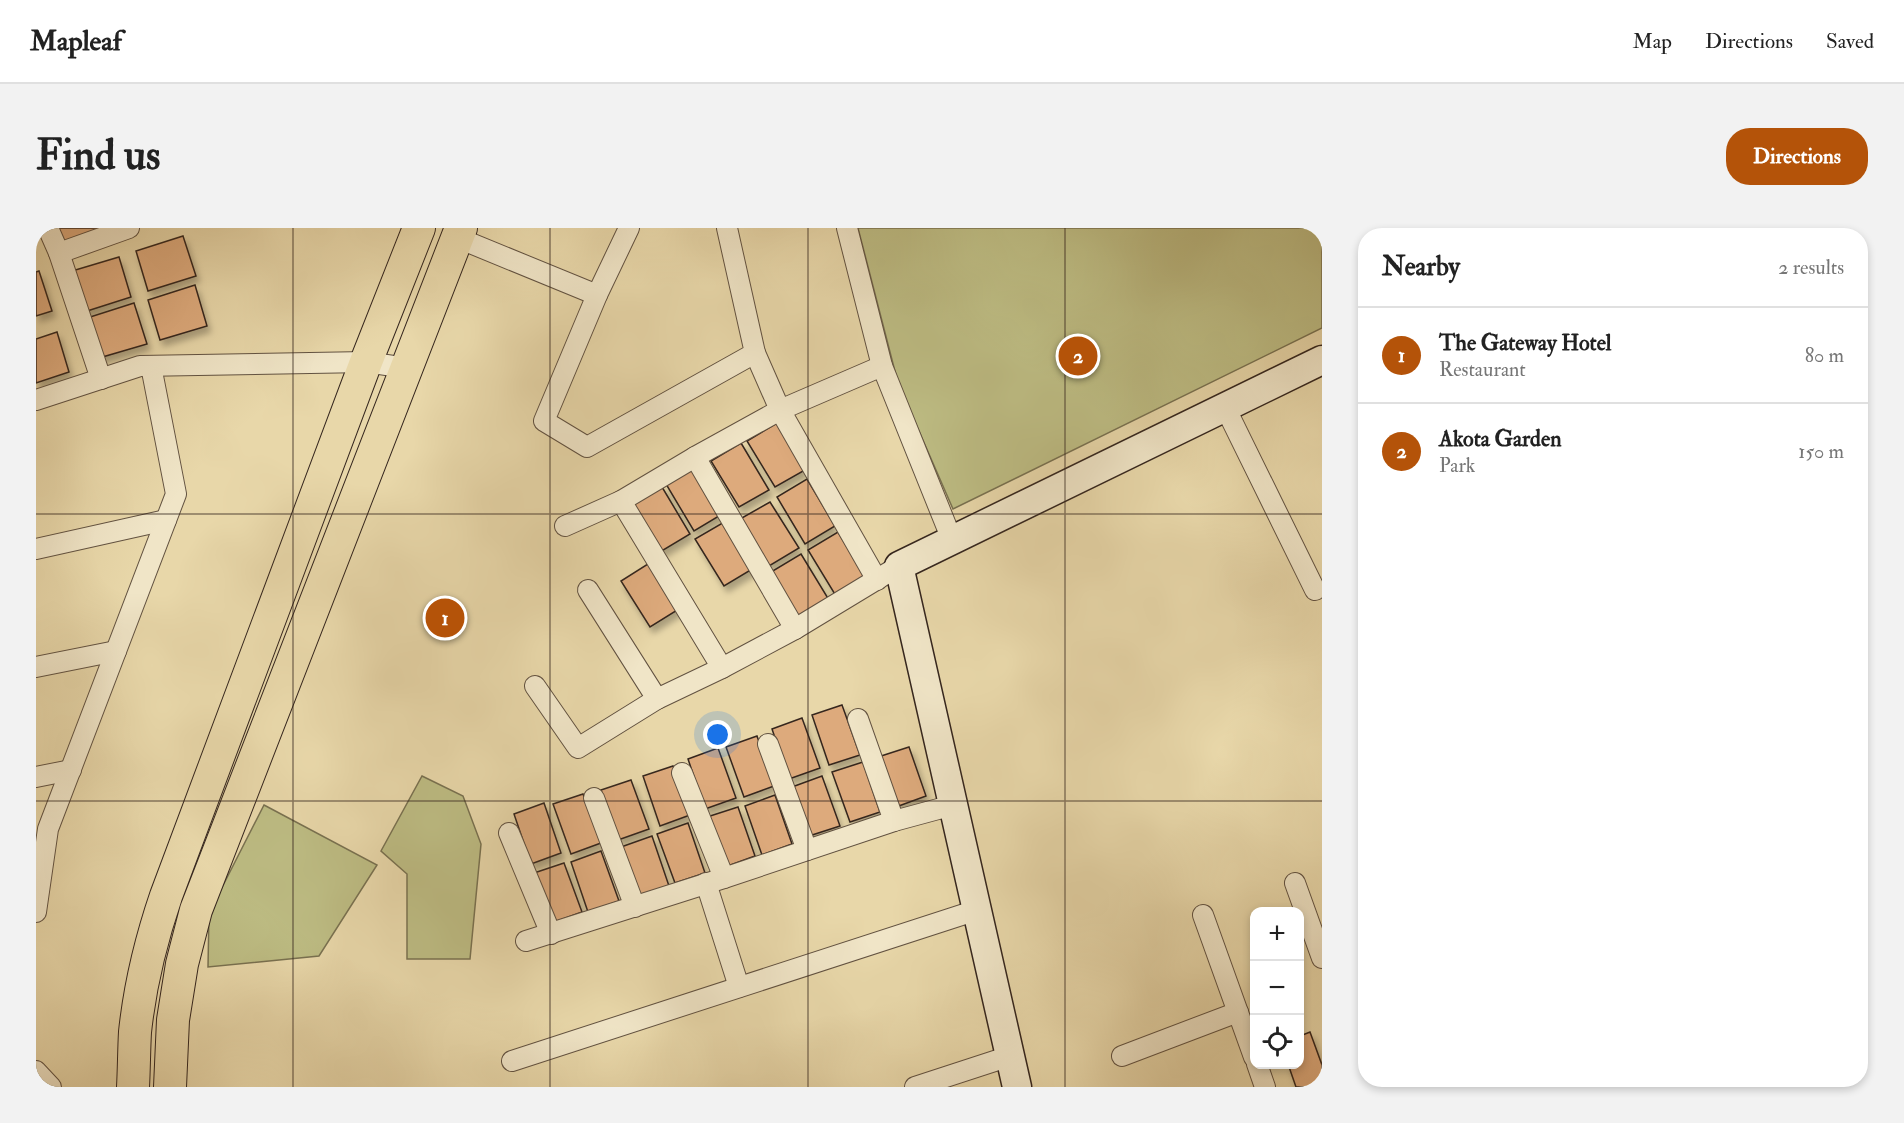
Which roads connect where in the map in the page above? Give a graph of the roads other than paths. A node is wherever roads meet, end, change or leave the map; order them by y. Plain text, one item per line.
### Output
1 (48, 228) edge
2 (129, 228) edge
3 (419, 228) edge
4 (629, 228) edge
5 (727, 228) edge
6 (847, 228) edge
7 (459, 233) edge
8 (59, 253) junction
9 (597, 295) junction
10 (754, 353) junction
11 (1322, 360) edge
12 (366, 362) junction
13 (151, 366) junction
14 (882, 366) junction
15 (407, 368) junction
16 (100, 379) junction
17 (36, 400) edge
18 (1225, 407) junction
19 (780, 410) junction
20 (695, 457) junction
21 (621, 501) junction
22 (166, 520) junction
23 (565, 526) dead end
24 (952, 540) junction
25 (36, 549) edge
26 (888, 573) junction
27 (588, 590) dead end
28 (1315, 590) dead end
29 (795, 629) junction
30 (116, 651) junction
31 (36, 667) edge
32 (723, 668) junction
33 (535, 686) dead end
34 (657, 699) junction
35 (858, 719) dead end
36 (768, 744) dead end
37 (71, 770) junction
38 (682, 773) dead end
39 (36, 777) edge
40 (594, 798) dead end
41 (953, 805) junction
42 (894, 821) junction
43 (509, 833) dead end
44 (807, 850) junction
45 (715, 881) junction
46 (1295, 883) dead end
47 (635, 907) junction
48 (977, 910) junction
49 (36, 912) edge
50 (1203, 915) dead end
51 (551, 934) junction
52 (526, 941) dead end
53 (1322, 958) edge
54 (739, 987) junction
55 (1238, 1012) junction
56 (1250, 1046) edge
57 (1010, 1056) junction
58 (1122, 1056) dead end
59 (512, 1060) dead end
60 (1258, 1069) edge
61 (36, 1071) edge
62 (51, 1087) edge
63 (133, 1087) edge
64 (170, 1087) edge
65 (915, 1087) edge
66 (1017, 1087) edge
67 (1265, 1087) edge

1 - 8 street
2 - 8 street
3 - 12 main road
4 - 9 street
5 - 10 street
6 - 14 street
7 - 9 street
7 - 15 main road
8 - 16 street
9 - 10 street
10 - 19 street
11 - 18 street
12 - 13 street
12 - 15 street
12 - 63 main road
13 - 16 street
13 - 22 street
14 - 19 street
14 - 24 street
15 - 64 main road
16 - 17 street
18 - 24 street
18 - 28 street
19 - 20 street
19 - 26 street
20 - 21 street
20 - 29 street
21 - 23 street
21 - 32 street
22 - 25 street
22 - 30 street
24 - 26 street
26 - 29 street
26 - 41 street
27 - 34 street
29 - 32 street
30 - 31 street
30 - 37 street
32 - 34 street
33 - 34 street
35 - 42 street
36 - 44 street
37 - 39 street
37 - 49 street
38 - 45 street
40 - 47 street
41 - 42 street
41 - 48 street
42 - 44 street
43 - 51 street
44 - 45 street
45 - 47 street
45 - 54 street
46 - 53 street
47 - 51 street
48 - 54 street
48 - 57 street
50 - 55 street
51 - 52 street
54 - 59 street
55 - 56 street
55 - 58 street
57 - 65 street
57 - 66 street
60 - 67 street
61 - 62 street

